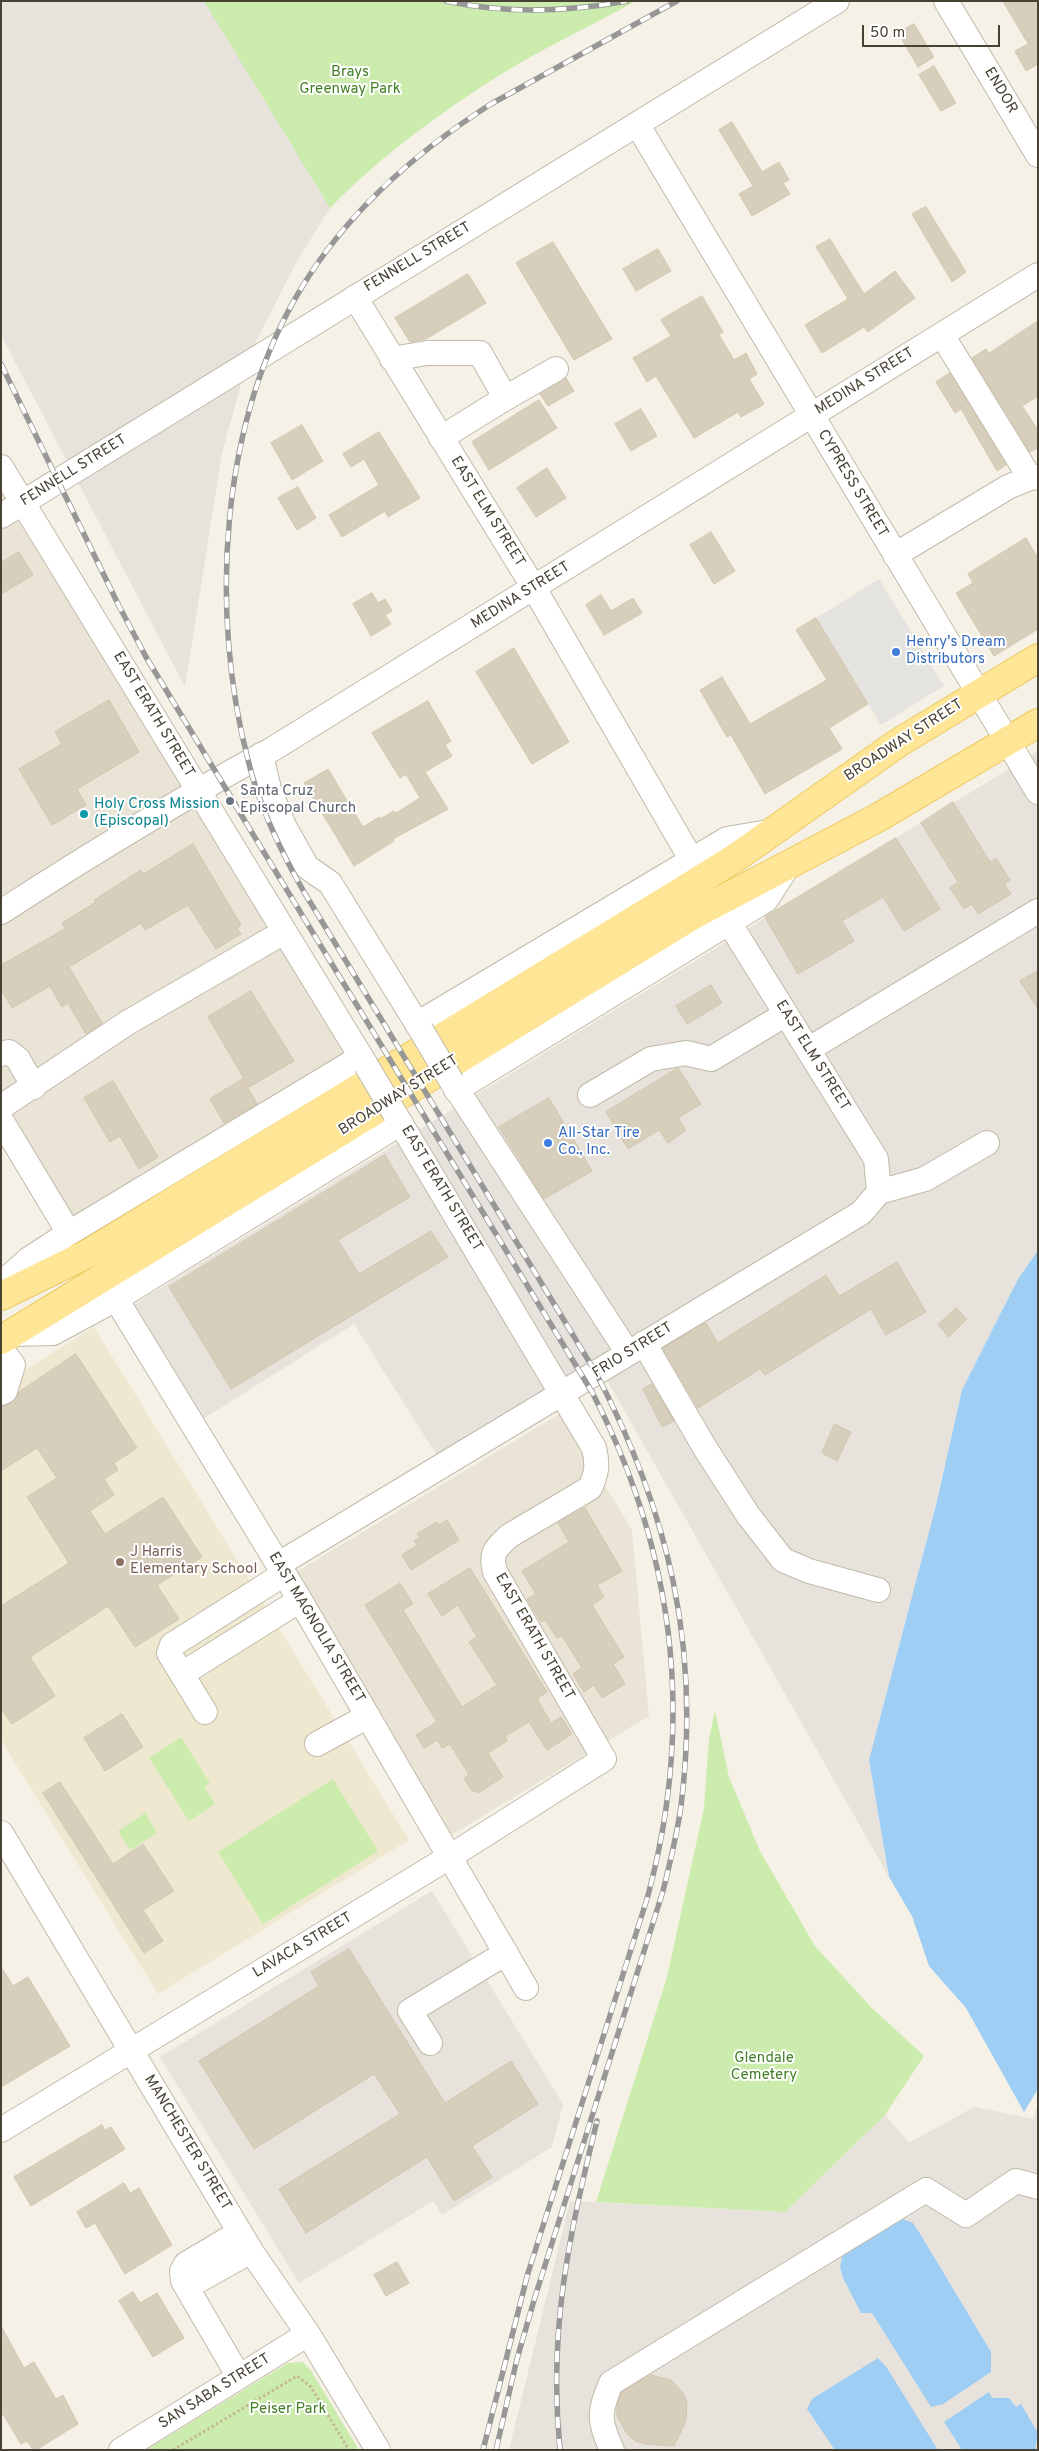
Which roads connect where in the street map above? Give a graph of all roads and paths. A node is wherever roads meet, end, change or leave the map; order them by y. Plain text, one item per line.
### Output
1 (836, 1) edge
2 (946, 1) edge
3 (637, 124) junction
4 (1038, 155) edge
5 (1038, 276) edge
6 (355, 296) junction
7 (942, 335) junction
8 (392, 359) junction
9 (556, 369) dead end
10 (504, 399) junction
11 (811, 416) junction
12 (441, 438) junction
13 (1, 467) edge
14 (1034, 478) edge
15 (23, 503) junction
16 (1, 516) edge
17 (895, 556) junction
18 (534, 588) junction
19 (1038, 658) edge
20 (979, 694) junction
21 (1038, 723) edge
22 (1008, 742) junction
23 (261, 755) junction
24 (199, 790) junction
25 (1038, 792) edge
26 (774, 830) junction
27 (691, 859) junction
28 (790, 863) junction
29 (1038, 911) edge
30 (1, 912) edge
31 (730, 924) junction
32 (284, 932) junction
33 (786, 1014) junction
34 (419, 1027) junction
35 (809, 1049) junction
36 (1, 1054) edge
37 (364, 1061) junction
38 (454, 1086) junction
39 (34, 1087) junction
40 (590, 1095) dead end
41 (1, 1107) edge
42 (398, 1118) junction
43 (1, 1120) edge
44 (987, 1143) dead end
45 (879, 1192) junction
46 (69, 1233) junction
47 (1, 1284) edge
48 (1, 1296) edge
49 (116, 1299) junction
50 (4, 1341) edge
51 (636, 1348) junction
52 (1, 1393) edge
53 (563, 1393) junction
54 (281, 1569) junction
55 (878, 1590) dead end
56 (300, 1600) junction
57 (182, 1674) junction
58 (206, 1712) dead end
59 (368, 1716) junction
60 (317, 1744) dead end
61 (604, 1759) joint
62 (1, 1833) edge
63 (451, 1856) junction
64 (506, 1953) junction
65 (526, 1988) dead end
66 (430, 2043) dead end
67 (132, 2050) junction
68 (1, 2130) edge
69 (1038, 2187) edge
70 (246, 2242) junction
71 (308, 2334) junction
72 (239, 2377) junction
73 (134, 2446) edge
74 (173, 2450) edge
75 (349, 2450) edge
76 (378, 2450) edge
77 (612, 2450) edge

1 - 3 street, FENNELL STREET
2 - 4 street, ENDOR
3 - 6 street, FENNELL STREET
3 - 11 street, CYPRESS STREET
5 - 7 street, MEDINA STREET
6 - 8 street, EAST ELM STREET
6 - 15 street, FENNELL STREET
7 - 11 street, MEDINA STREET
7 - 14 street
8 - 10 street
8 - 12 street, EAST ELM STREET
9 - 10 street
10 - 12 street
11 - 17 street, CYPRESS STREET
11 - 18 street, MEDINA STREET
12 - 18 street, EAST ELM STREET
13 - 15 street, EAST ERATH STREET
14 - 17 street
15 - 16 street, FENNELL STREET
15 - 24 street, EAST ERATH STREET
17 - 20 street, CYPRESS STREET
18 - 23 street, MEDINA STREET
18 - 27 street, EAST ELM STREET
19 - 20 main road, BROADWAY STREET
20 - 22 street, CYPRESS STREET
20 - 26 main road, BROADWAY STREET
21 - 22 main road, BROADWAY STREET
22 - 25 street, CYPRESS STREET
22 - 28 main road, BROADWAY STREET
23 - 24 street, MEDINA STREET
23 - 34 street
24 - 30 street, MEDINA STREET
24 - 32 street, EAST ERATH STREET
26 - 27 street, BROADWAY STREET
26 - 48 main road, BROADWAY STREET
27 - 34 street, BROADWAY STREET
28 - 31 street, BROADWAY STREET
28 - 50 main road, BROADWAY STREET
29 - 35 street
31 - 33 street, EAST ELM STREET
31 - 38 street, BROADWAY STREET
32 - 37 street, EAST ERATH STREET
32 - 39 street
33 - 35 street, EAST ELM STREET
33 - 40 street
34 - 38 street, bridge
35 - 45 street, EAST ELM STREET
36 - 39 street
37 - 42 street, EAST ERATH STREET, bridge
37 - 46 street
38 - 51 street
39 - 41 street
42 - 49 street, BROADWAY STREET
42 - 53 street, EAST ERATH STREET
43 - 46 street
44 - 45 street
45 - 51 street, FRIO STREET
46 - 47 street
49 - 50 street, BROADWAY STREET
49 - 54 street, EAST MAGNOLIA STREET
50 - 52 street
51 - 53 street, FRIO STREET
51 - 55 street
53 - 54 street, FRIO STREET
53 - 61 street, EAST ERATH STREET
54 - 56 street, EAST MAGNOLIA STREET
54 - 57 street, FRIO STREET
56 - 57 street
56 - 59 street, EAST MAGNOLIA STREET
57 - 58 street
59 - 60 street
59 - 63 street, EAST MAGNOLIA STREET
61 - 63 street, LAVACA STREET
62 - 67 street, MANCHESTER STREET
63 - 64 street, EAST MAGNOLIA STREET
63 - 67 street, LAVACA STREET
64 - 65 street, EAST MAGNOLIA STREET
64 - 66 street
67 - 68 street, LAVACA STREET
67 - 70 street, MANCHESTER STREET
69 - 77 street
70 - 71 street, MANCHESTER STREET
70 - 72 street
71 - 72 street, SAN SABA STREET
71 - 76 street, MANCHESTER STREET
72 - 73 street, SAN SABA STREET
74 - 75 path

